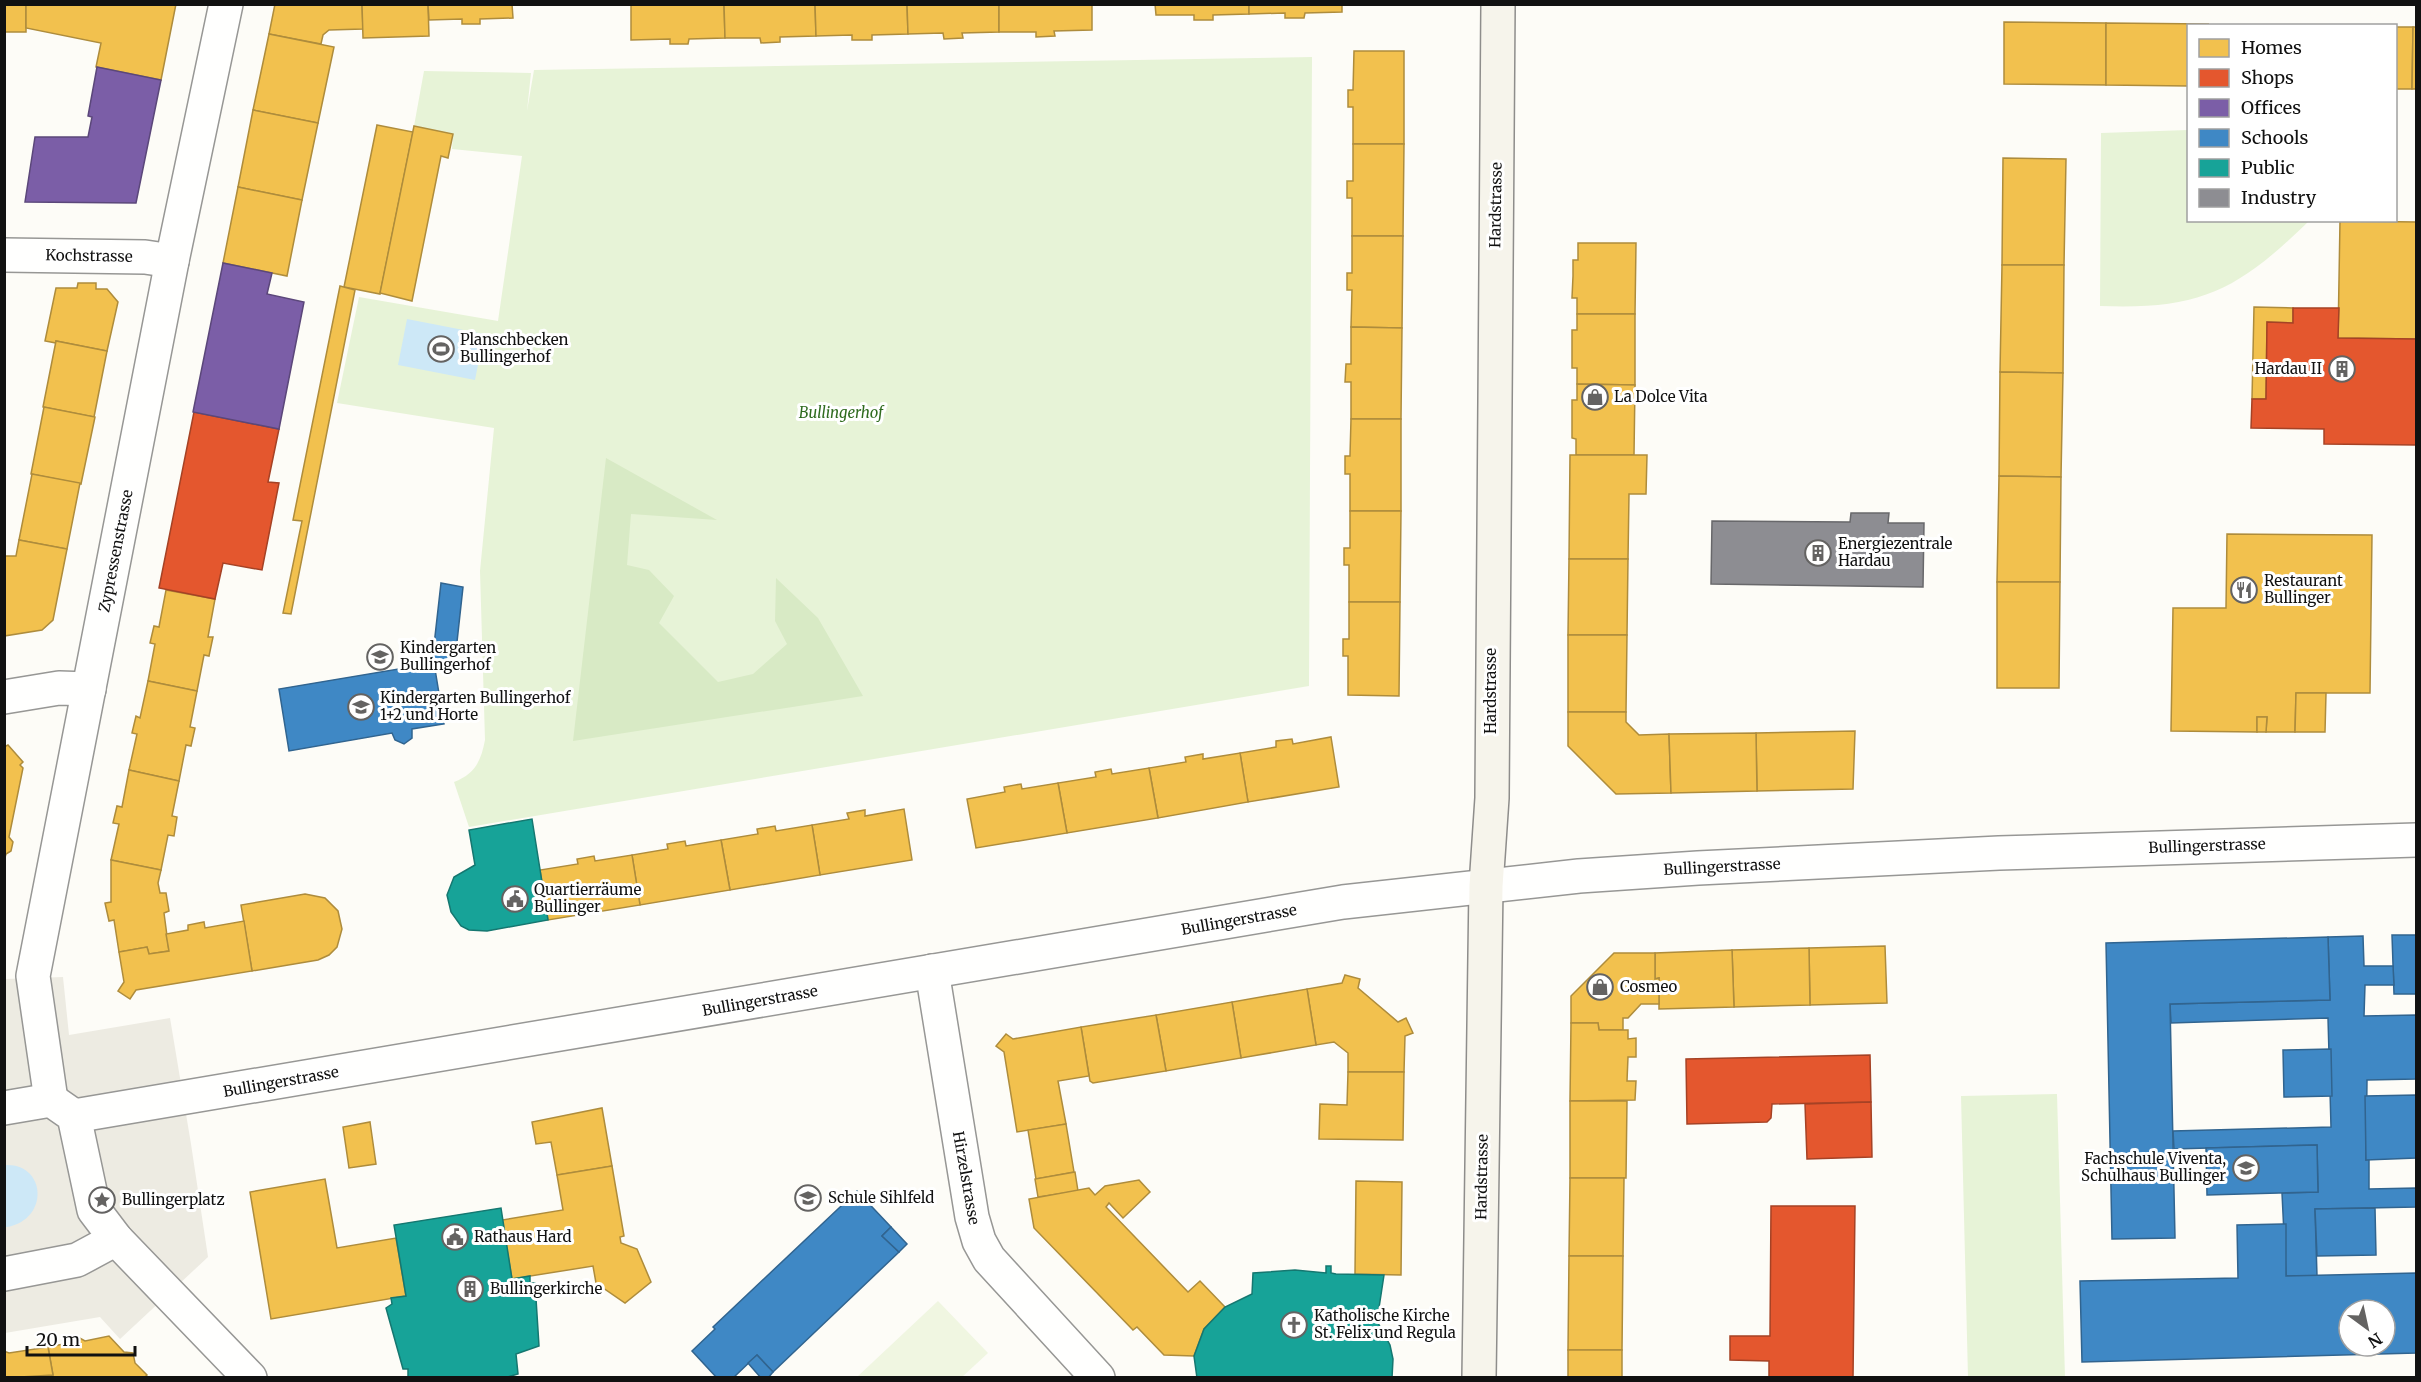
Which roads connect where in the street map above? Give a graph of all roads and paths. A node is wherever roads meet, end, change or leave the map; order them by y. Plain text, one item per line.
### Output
1 (226, 4) edge
2 (1498, 4) edge
3 (16, 255) edge
4 (172, 261) junction
5 (89, 690) junction
6 (4, 697) edge
7 (2416, 840) edge
8 (1486, 886) junction
9 (932, 971) junction
10 (4, 1108) edge
11 (63, 1108) junction
12 (116, 1239) junction
13 (4, 1274) edge
14 (250, 1377) edge
15 (1098, 1377) edge
16 (1479, 1377) edge

1 - 4 street, Zypressenstrasse
2 - 8 main road, Hardstrasse
3 - 4 street, Kochstrasse
4 - 5 street, Zypressenstrasse
5 - 6 street
5 - 11 street, Zypressenstrasse
7 - 8 street, Bullingerstrasse
8 - 9 street, Bullingerstrasse
8 - 16 main road, Hardstrasse
9 - 11 street, Bullingerstrasse
9 - 15 street, Hirzelstrasse
10 - 11 street
11 - 12 street
12 - 13 street
12 - 14 street

